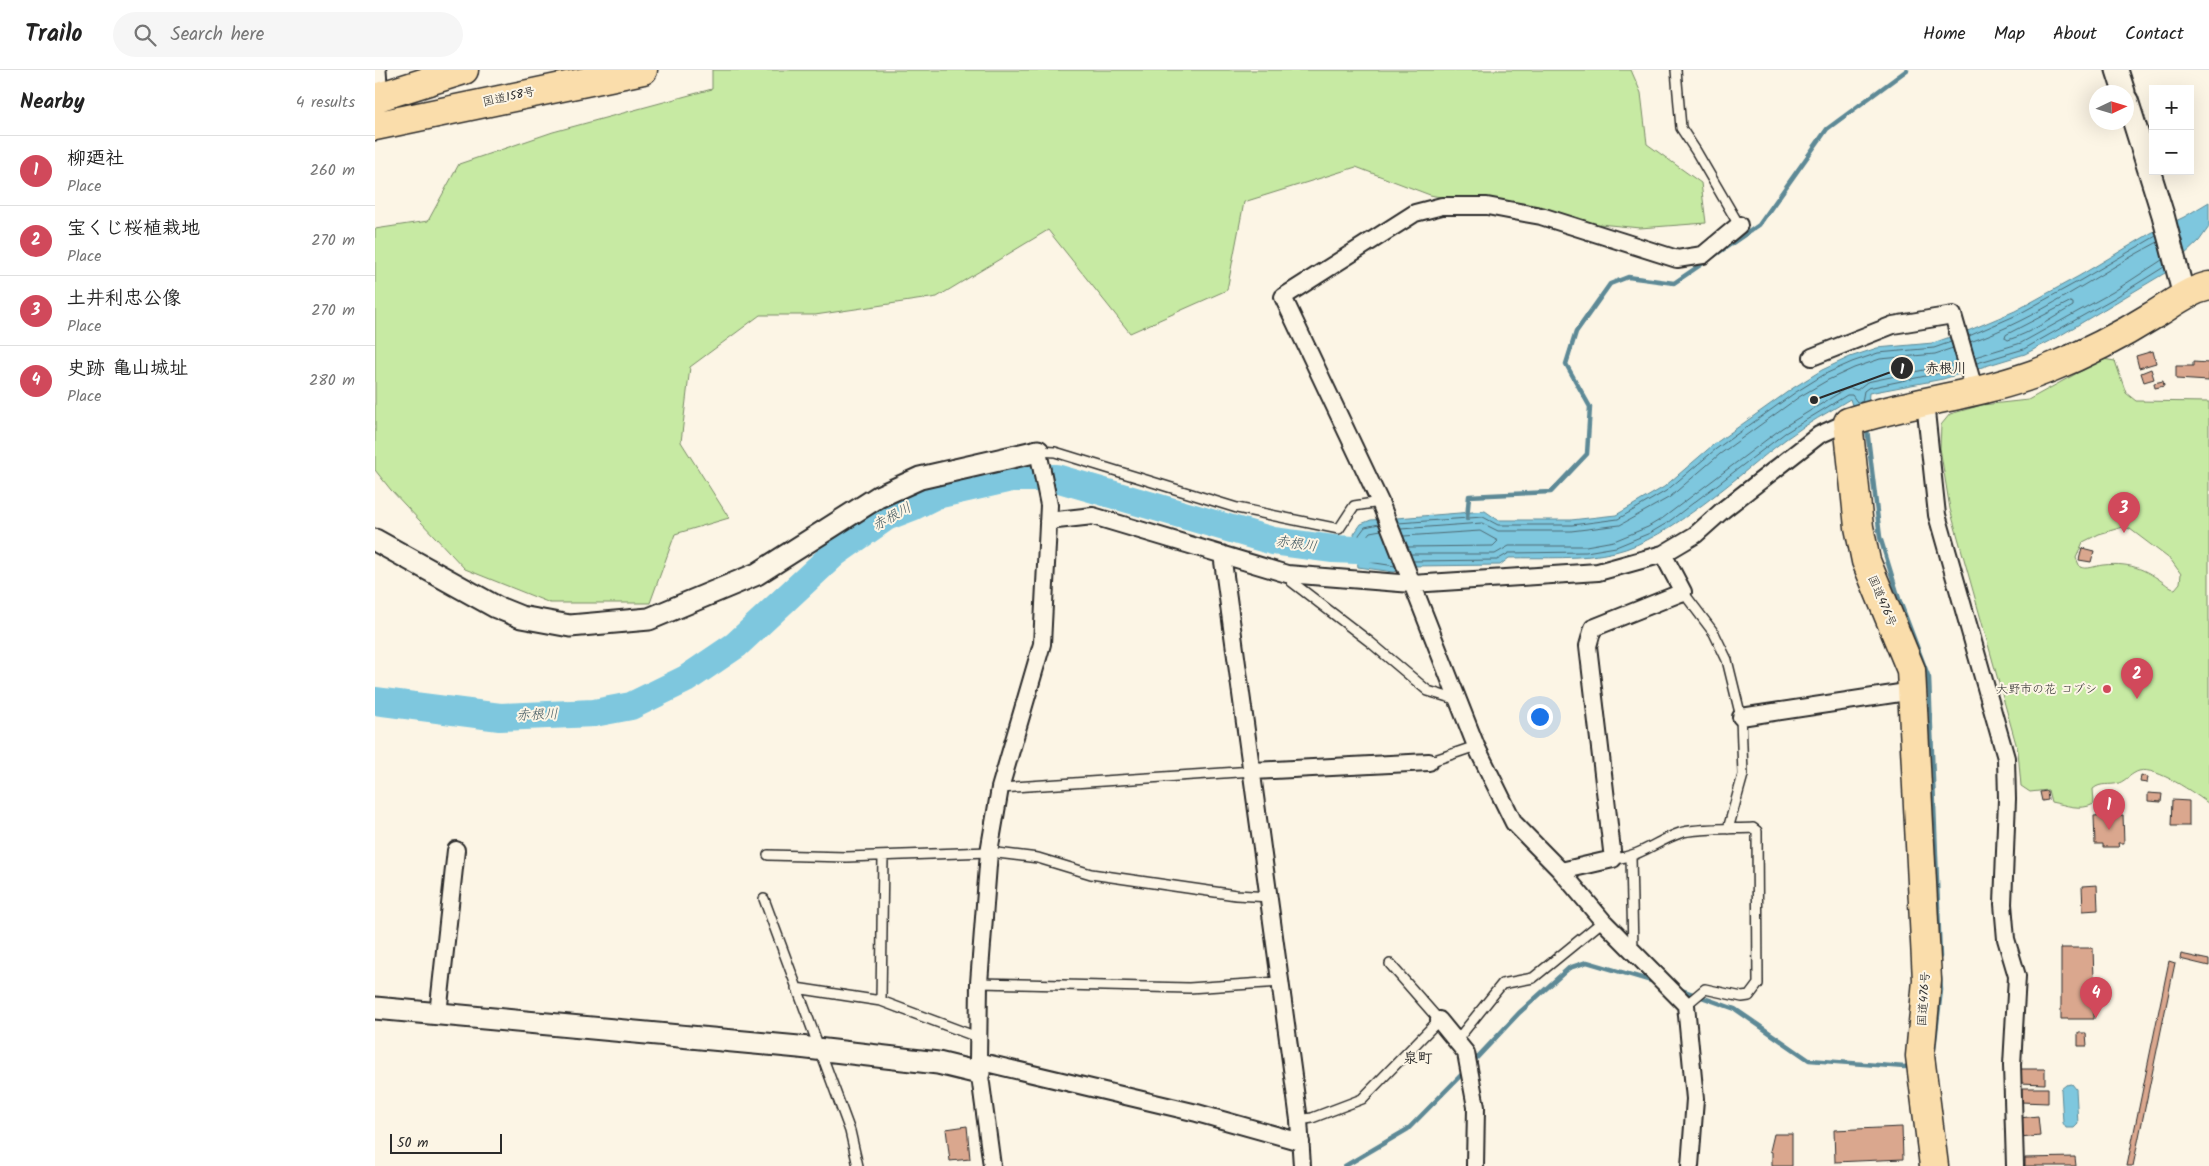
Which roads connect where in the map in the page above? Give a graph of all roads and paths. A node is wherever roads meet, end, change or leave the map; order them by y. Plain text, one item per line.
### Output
1 (375, 70) edge
2 (464, 70) edge
3 (643, 70) edge
4 (1676, 70) edge
5 (2117, 70) edge
6 (2122, 85) edge
7 (376, 98) edge
8 (2134, 122) edge
9 (377, 130) edge
10 (1739, 225) joint
11 (2209, 286) edge
12 (2181, 288) junction
13 (1812, 357) dead end
14 (1973, 387) junction
15 (1925, 402) junction
16 (1848, 422) junction
17 (1039, 456) junction
18 (1382, 507) junction
19 (1048, 521) junction
20 (375, 540) edge
21 (1222, 554) junction
22 (1663, 554) junction
23 (1287, 574) junction
24 (1410, 579) junction
25 (1683, 592) junction
26 (1913, 691) junction
27 (1458, 700) junction
28 (1741, 717) junction
29 (1476, 746) junction
30 (1429, 762) joint
31 (1253, 771) junction
32 (1000, 788) junction
33 (1728, 829) junction
34 (456, 850) dead end
35 (989, 852) junction
36 (768, 855) dead end
37 (883, 856) junction
38 (1631, 857) junction
39 (1613, 859) junction
40 (1561, 871) junction
41 (1270, 897) junction
42 (764, 899) dead end
43 (1603, 921) junction
44 (1633, 951) junction
45 (1390, 964) dead end
46 (1281, 982) junction
47 (979, 983) junction
48 (796, 988) junction
49 (881, 1001) junction
50 (1686, 1005) junction
51 (375, 1008) edge
52 (438, 1014) junction
53 (1439, 1020) junction
54 (977, 1037) junction
55 (1457, 1040) junction
56 (819, 1050) junction
57 (979, 1067) junction
58 (1299, 1120) junction
59 (1301, 1142) junction
60 (858, 1166) edge
61 (992, 1166) edge
62 (1303, 1166) edge
63 (1475, 1166) edge
64 (1690, 1166) edge
65 (1935, 1166) edge
66 (2015, 1166) edge

1 - 7 street
2 - 7 highway
3 - 9 highway, 国道158号
4 - 10 lane
5 - 6 street
8 - 12 street
10 - 18 street
11 - 12 highway
12 - 14 highway
13 - 14 street
14 - 15 highway
15 - 16 highway
15 - 66 street
16 - 22 street
16 - 26 highway, 国道476号
17 - 18 lane
17 - 19 street
17 - 20 street
18 - 24 street
19 - 21 street
19 - 32 street
21 - 23 street
21 - 31 street
22 - 24 street
22 - 25 street
23 - 24 street
23 - 27 lane
24 - 27 street
25 - 28 lane
25 - 39 street
26 - 28 street
26 - 65 highway, 国道476号
27 - 29 street
28 - 33 lane
29 - 30 lane
29 - 40 street
30 - 31 street
31 - 32 lane
31 - 41 street
32 - 35 street
33 - 38 lane
33 - 50 lane
34 - 52 street
35 - 37 lane
35 - 41 lane
35 - 47 street
36 - 37 lane
37 - 49 lane
38 - 39 lane
38 - 44 lane
39 - 40 street
40 - 43 street
41 - 46 street
42 - 48 lane
43 - 44 street
43 - 55 lane
44 - 50 street
45 - 53 lane
46 - 47 lane
46 - 58 street
47 - 54 street
48 - 49 lane
48 - 56 lane
49 - 54 lane
50 - 64 street
51 - 52 street
52 - 56 street
53 - 55 street
53 - 58 lane
54 - 57 street
55 - 63 street
56 - 57 street
56 - 60 lane
57 - 59 street
57 - 61 street
58 - 59 street
59 - 62 street

